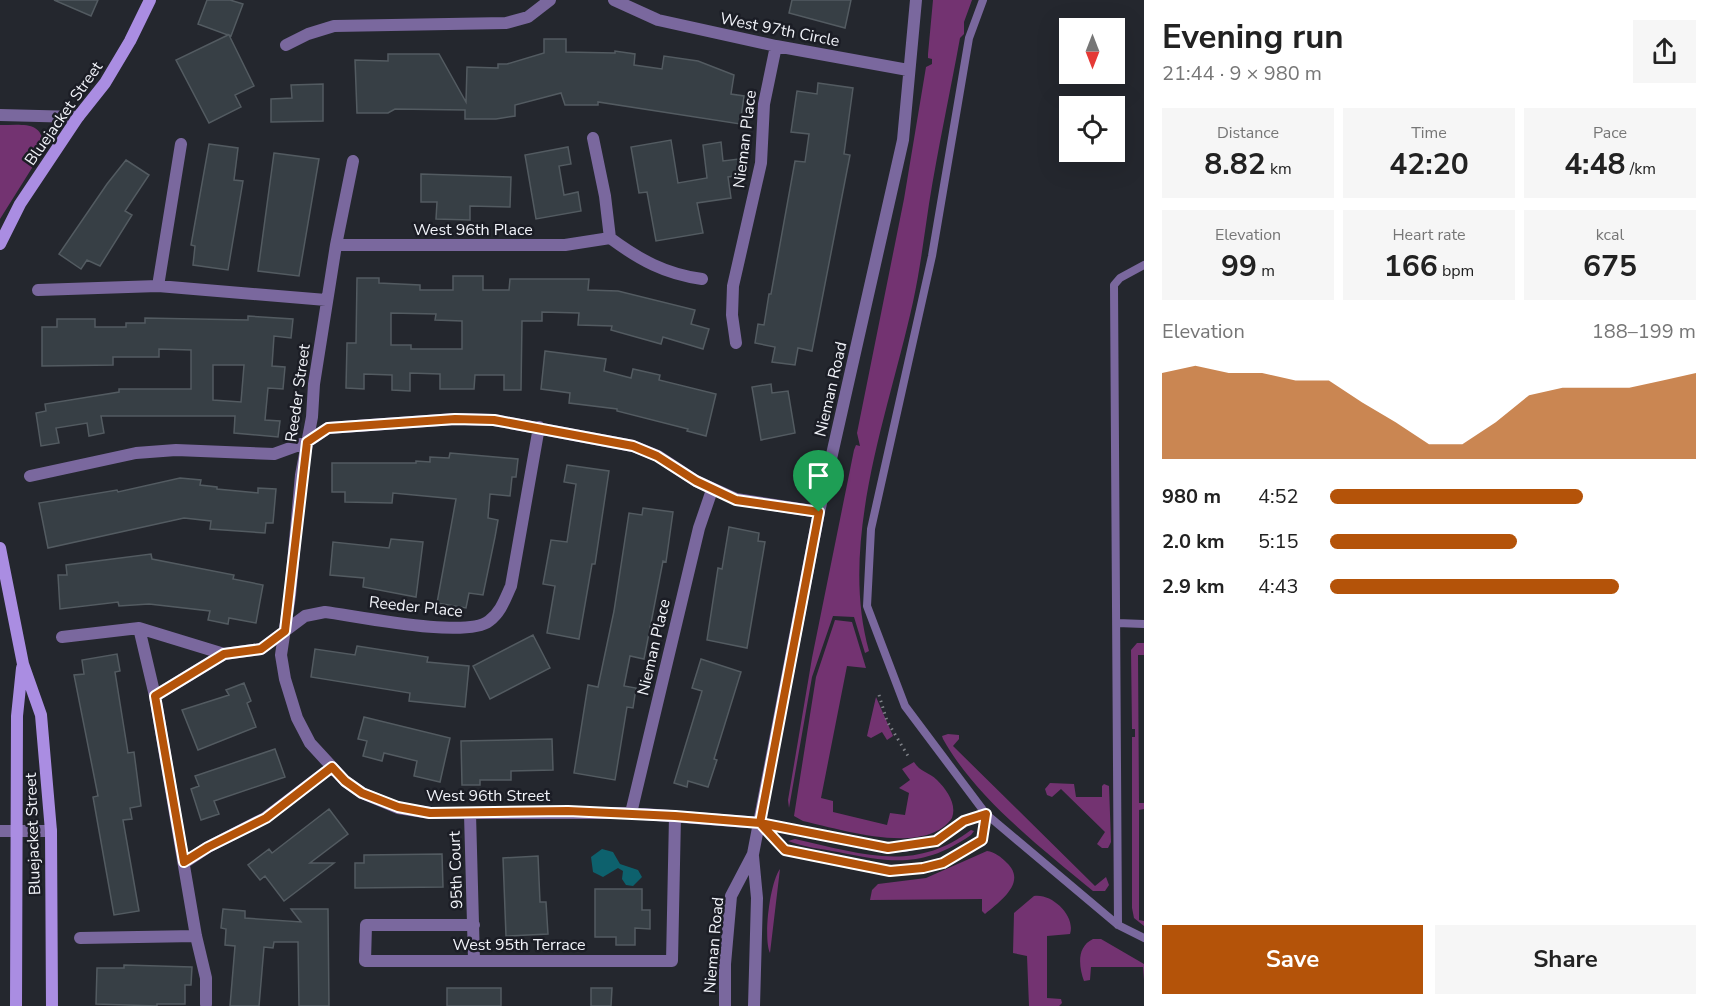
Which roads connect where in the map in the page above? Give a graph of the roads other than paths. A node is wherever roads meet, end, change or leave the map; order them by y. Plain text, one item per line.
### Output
1 (150, 0) edge
2 (550, 0) edge
3 (614, 0) edge
4 (916, 0) edge
5 (983, 0) edge
6 (286, 45) dead end
7 (776, 46) junction
8 (908, 70) junction
9 (0, 115) edge
10 (78, 117) junction
11 (593, 138) dead end
12 (181, 144) dead end
13 (353, 161) dead end
14 (610, 238) junction
15 (0, 244) edge
16 (336, 245) junction
17 (1144, 265) edge
18 (702, 279) dead end
19 (158, 286) junction
20 (38, 290) dead end
21 (326, 300) junction
22 (736, 343) dead end
23 (539, 427) junction
24 (307, 442) junction
25 (30, 476) dead end
26 (712, 490) junction
27 (819, 512) junction
28 (0, 548) edge
29 (5, 599) edge
30 (1117, 623) junction
31 (1144, 624) edge
32 (139, 628) junction
33 (285, 631) junction
34 (62, 637) dead end
35 (224, 654) junction
36 (23, 664) junction
37 (155, 696) junction
38 (332, 767) junction
39 (631, 813) junction
40 (470, 814) junction
41 (986, 814) junction
42 (675, 816) junction
43 (760, 823) junction
44 (0, 831) edge
45 (16, 831) junction
46 (51, 831) junction
47 (753, 854) junction
48 (184, 862) junction
49 (474, 925) junction
50 (1118, 925) junction
51 (196, 936) junction
52 (80, 938) dead end
53 (1144, 938) edge
54 (474, 960) junction
55 (206, 1004) dead end
56 (16, 1006) edge
57 (52, 1006) edge
58 (725, 1006) edge
59 (754, 1006) edge

1 - 10 street, Bluejacket Street
2 - 6 street
3 - 7 street, West 97th Circle
4 - 8 street, Nieman Road
5 - 41 lane
7 - 8 street, West 97th Circle
7 - 22 street, Nieman Place
8 - 27 street, Nieman Road
9 - 10 street
10 - 15 street, Bluejacket Street
11 - 14 street
12 - 19 street
13 - 16 street, Reeder Street
14 - 16 street, West 96th Place
14 - 18 street
16 - 21 street, Reeder Street
17 - 30 lane
19 - 20 street
19 - 21 street
21 - 24 street, Reeder Street
23 - 24 street
23 - 26 street
23 - 33 street, Reeder Place
24 - 25 street
24 - 33 street, Reeder Street
26 - 27 street
26 - 39 street, Nieman Place
27 - 43 street, Nieman Road
28 - 29 street, Bluejacket Street
29 - 36 street, Bluejacket Street
30 - 31 lane
30 - 50 lane
32 - 34 street
32 - 35 street
32 - 37 street
33 - 35 street
33 - 38 street, Reeder Street
35 - 37 street
36 - 45 street, Bluejacket Street
36 - 46 street, Bluejacket Street
37 - 48 street
38 - 40 street, West 96th Street
38 - 48 street
39 - 40 street, West 96th Street
39 - 42 street, West 96th Street
40 - 49 street, 95th Court
41 - 43 lane
41 - 43 lane
41 - 50 lane
42 - 43 street, West 96th Street
42 - 54 street, West 95th Terrace
43 - 47 street, Nieman Road
44 - 45 street
45 - 46 street
45 - 56 street, Bluejacket Street
46 - 57 street, Bluejacket Street
47 - 58 street, Nieman Road
47 - 59 street, Nieman Road
48 - 51 street
49 - 54 street, 95th Court
49 - 54 street, West 95th Terrace
50 - 53 lane
51 - 52 street
51 - 55 street

